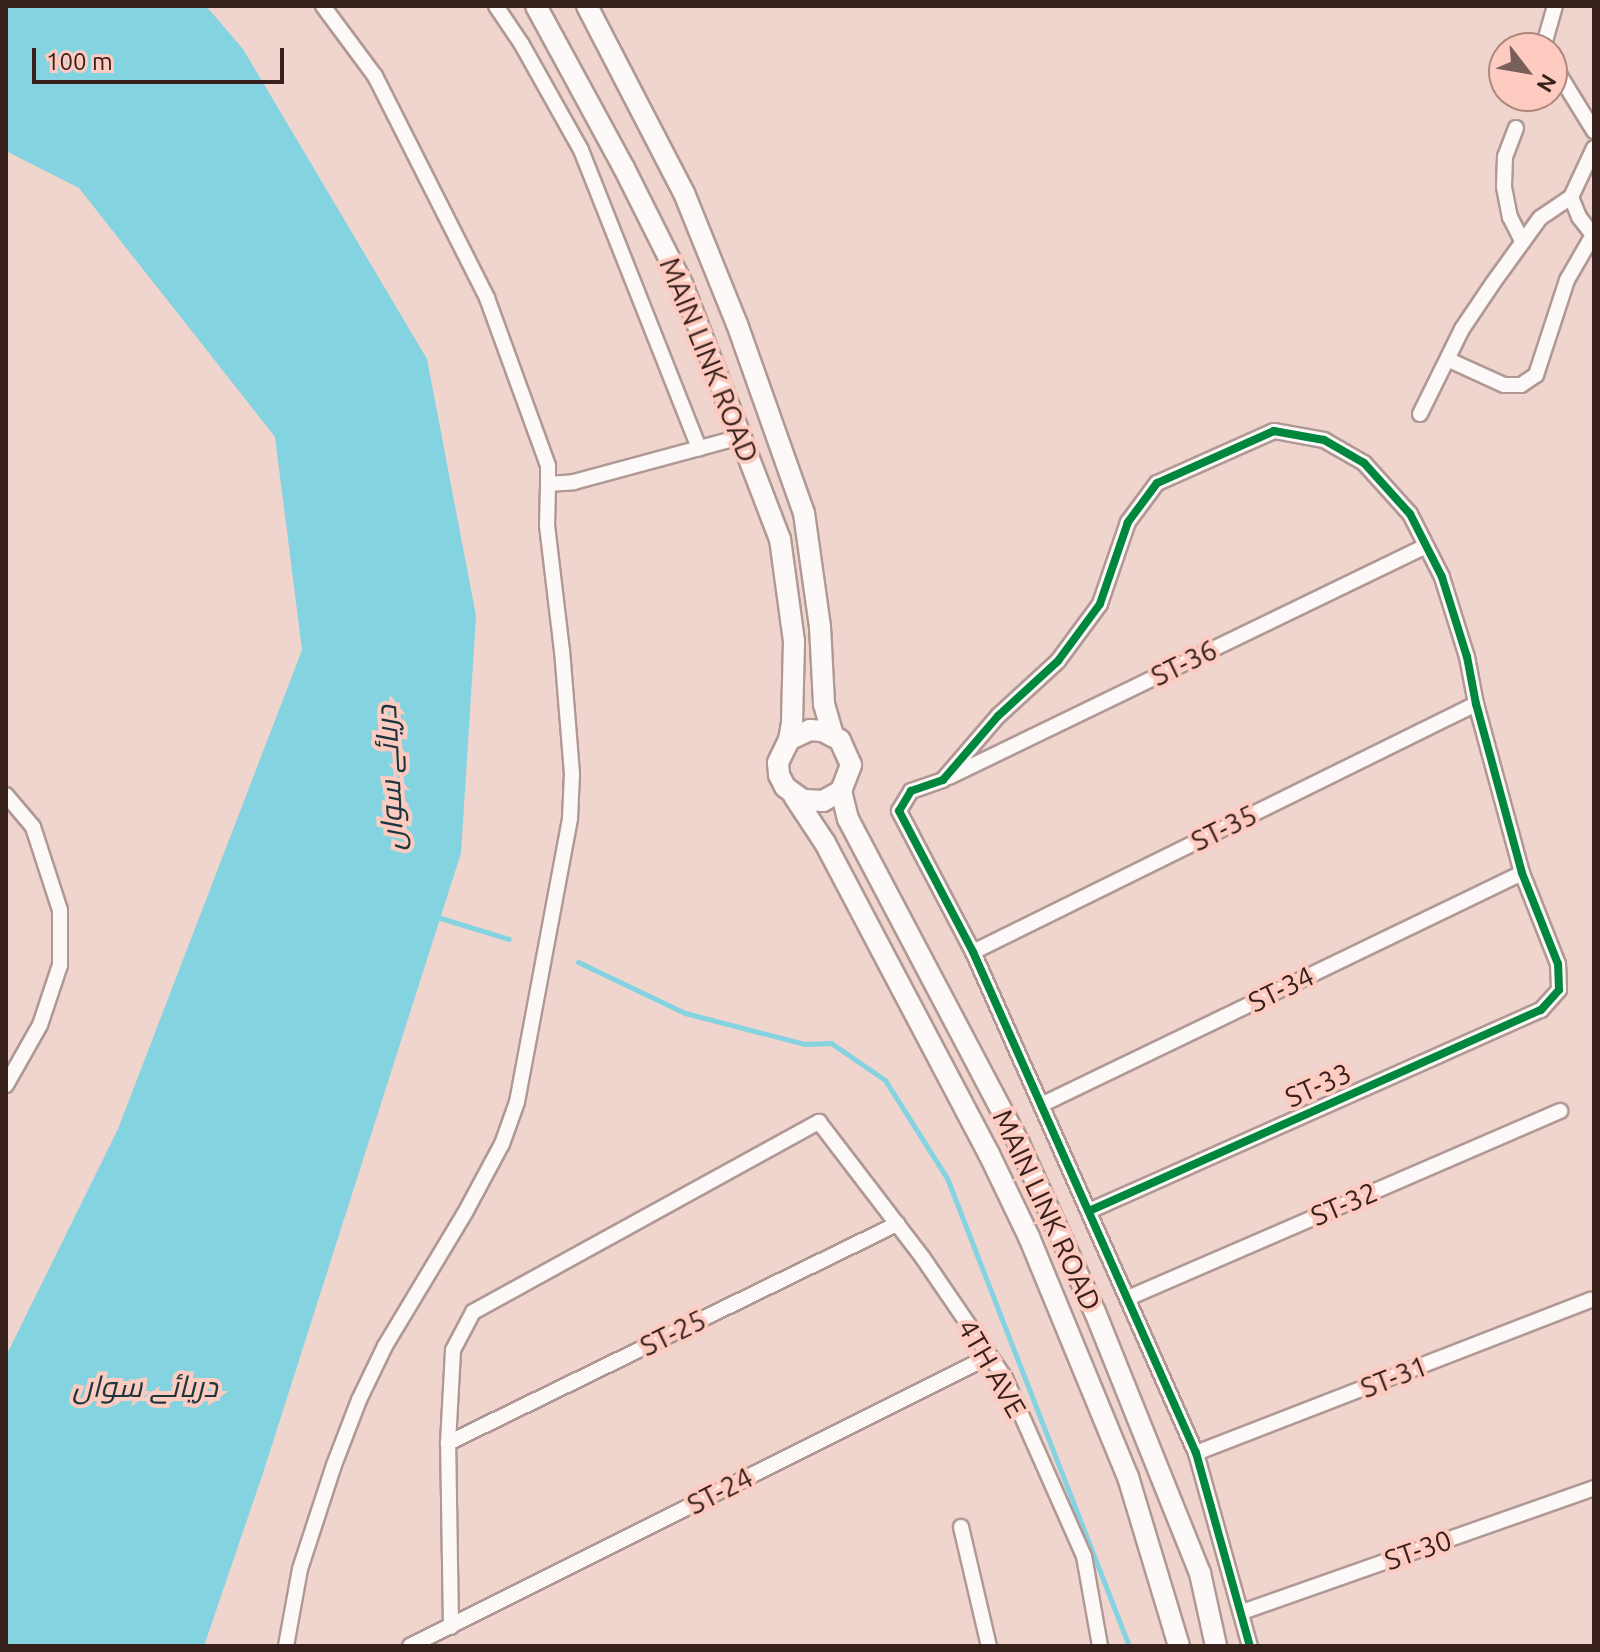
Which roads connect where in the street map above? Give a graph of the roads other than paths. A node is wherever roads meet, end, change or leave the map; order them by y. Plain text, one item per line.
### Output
1 (323, 6) edge
2 (496, 6) edge
3 (536, 6) edge
4 (587, 6) edge
5 (1555, 6) edge
6 (1548, 32) edge
7 (1568, 89) edge
8 (1516, 128) dead end
9 (1594, 131) edge
10 (1594, 148) edge
11 (1571, 197) junction
12 (1594, 235) edge
13 (1523, 242) junction
14 (737, 324) junction
15 (703, 336) junction
16 (1449, 360) junction
17 (1420, 414) dead end
18 (741, 437) junction
19 (699, 448) junction
20 (548, 484) junction
21 (1424, 547) junction
22 (1476, 704) junction
23 (833, 735) junction
24 (789, 740) junction
25 (943, 780) junction
26 (841, 791) junction
27 (6, 795) edge
28 (793, 796) junction
29 (1522, 873) junction
30 (973, 952) junction
31 (6, 1085) edge
32 (1041, 1105) junction
33 (1560, 1111) dead end
34 (1089, 1211) junction
35 (897, 1224) junction
36 (1128, 1298) junction
37 (1591, 1300) dead end
38 (990, 1356) junction
39 (448, 1443) junction
40 (1196, 1453) junction
41 (1594, 1488) edge
42 (961, 1527) dead end
43 (1242, 1612) junction
44 (451, 1627) junction
45 (286, 1646) edge
46 (410, 1646) edge
47 (989, 1646) edge
48 (1100, 1646) edge
49 (1179, 1646) edge
50 (1216, 1646) edge
51 (1250, 1646) edge

1 - 20 street
2 - 19 street
3 - 15 street, MAIN LINK ROAD
4 - 14 street, MAIN LINK ROAD
5 - 6 street
7 - 9 street
8 - 13 street
10 - 11 street
11 - 12 street
11 - 13 street
12 - 16 street
13 - 16 street
14 - 15 street
14 - 23 street, MAIN LINK ROAD
15 - 18 street, MAIN LINK ROAD
16 - 17 street
18 - 19 street
18 - 24 street, MAIN LINK ROAD
19 - 20 street
20 - 45 street
21 - 22 street
21 - 25 street, ST-36
21 - 25 street
22 - 29 street
22 - 30 street, ST-35
23 - 24 street
23 - 26 street
24 - 28 street
25 - 30 street, ST-36
26 - 28 street
26 - 50 street, MAIN LINK ROAD
27 - 31 street
28 - 49 street, MAIN LINK ROAD
29 - 32 street, ST-34
29 - 34 street, ST-33
30 - 32 street
32 - 34 street
33 - 36 street, ST-32
34 - 36 street
35 - 38 street, 4TH AVE
35 - 39 street, ST-25
35 - 39 street, 4TH AVE
36 - 40 street
37 - 40 street, ST-31
38 - 44 street, ST-24
38 - 48 street, 4TH AVE
39 - 44 street
40 - 43 street
41 - 43 street, ST-30
42 - 47 street
43 - 51 street
44 - 46 street, ST-24

